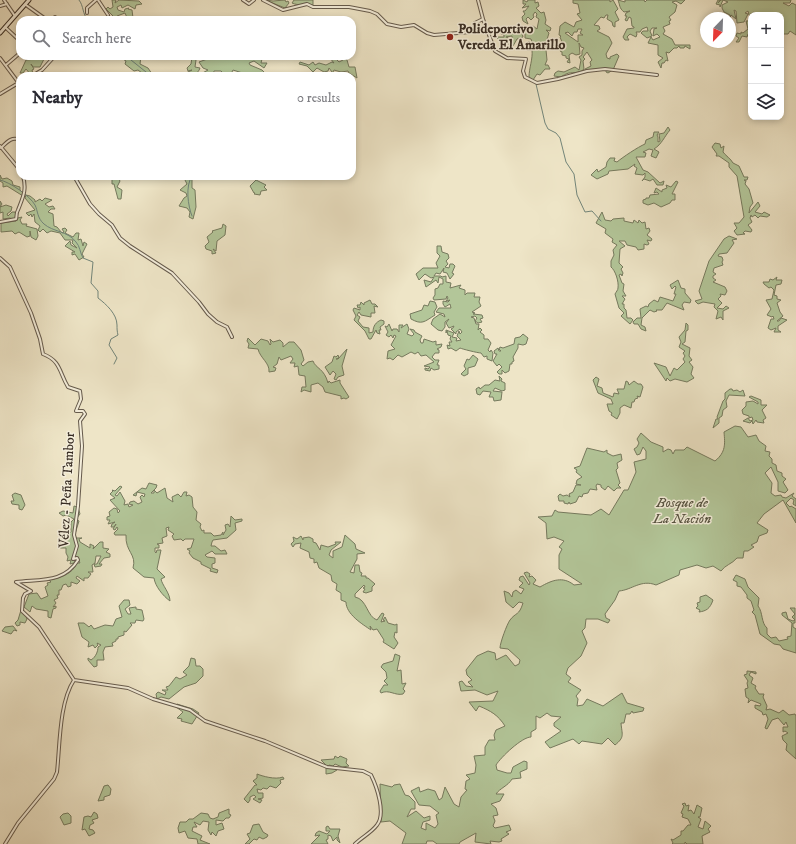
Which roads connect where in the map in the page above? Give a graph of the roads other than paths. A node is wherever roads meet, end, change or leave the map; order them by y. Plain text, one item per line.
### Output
1 (4, 0) edge
2 (29, 0) edge
3 (97, 0) edge
4 (243, 0) edge
5 (254, 0) edge
6 (263, 0) edge
7 (478, 0) edge
8 (7, 4) junction
9 (26, 5) junction
10 (0, 6) edge
11 (87, 13) dead end
12 (108, 15) dead end
13 (15, 16) junction
14 (41, 16) edge
15 (482, 19) junction
16 (5, 27) junction
17 (0, 33) edge
18 (16, 37) edge
19 (16, 56) edge
20 (0, 58) edge
21 (51, 60) edge
22 (6, 65) junction
23 (39, 72) edge
24 (657, 75) dead end
25 (16, 78) edge
26 (16, 84) edge
27 (0, 94) edge
28 (16, 139) edge
29 (1, 147) edge
30 (16, 165) edge
31 (23, 180) edge
32 (76, 180) edge
33 (0, 222) edge
34 (0, 258) edge
35 (232, 337) dead end
36 (74, 680) junction
37 (5, 844) edge
38 (355, 844) edge

1 - 8 street
2 - 9 main road
3 - 11 street
3 - 12 street
4 - 5 street
6 - 15 street
7 - 15 street
8 - 10 street
8 - 13 street
9 - 13 main road
9 - 14 street
13 - 16 main road
15 - 24 street
16 - 17 main road
16 - 18 street
19 - 22 street
20 - 22 street
21 - 23 street
22 - 25 street
26 - 27 street
28 - 29 street
29 - 30 street
31 - 33 street
32 - 35 street
34 - 36 street, Vélez - Peña Tambor
36 - 37 street
36 - 38 street

